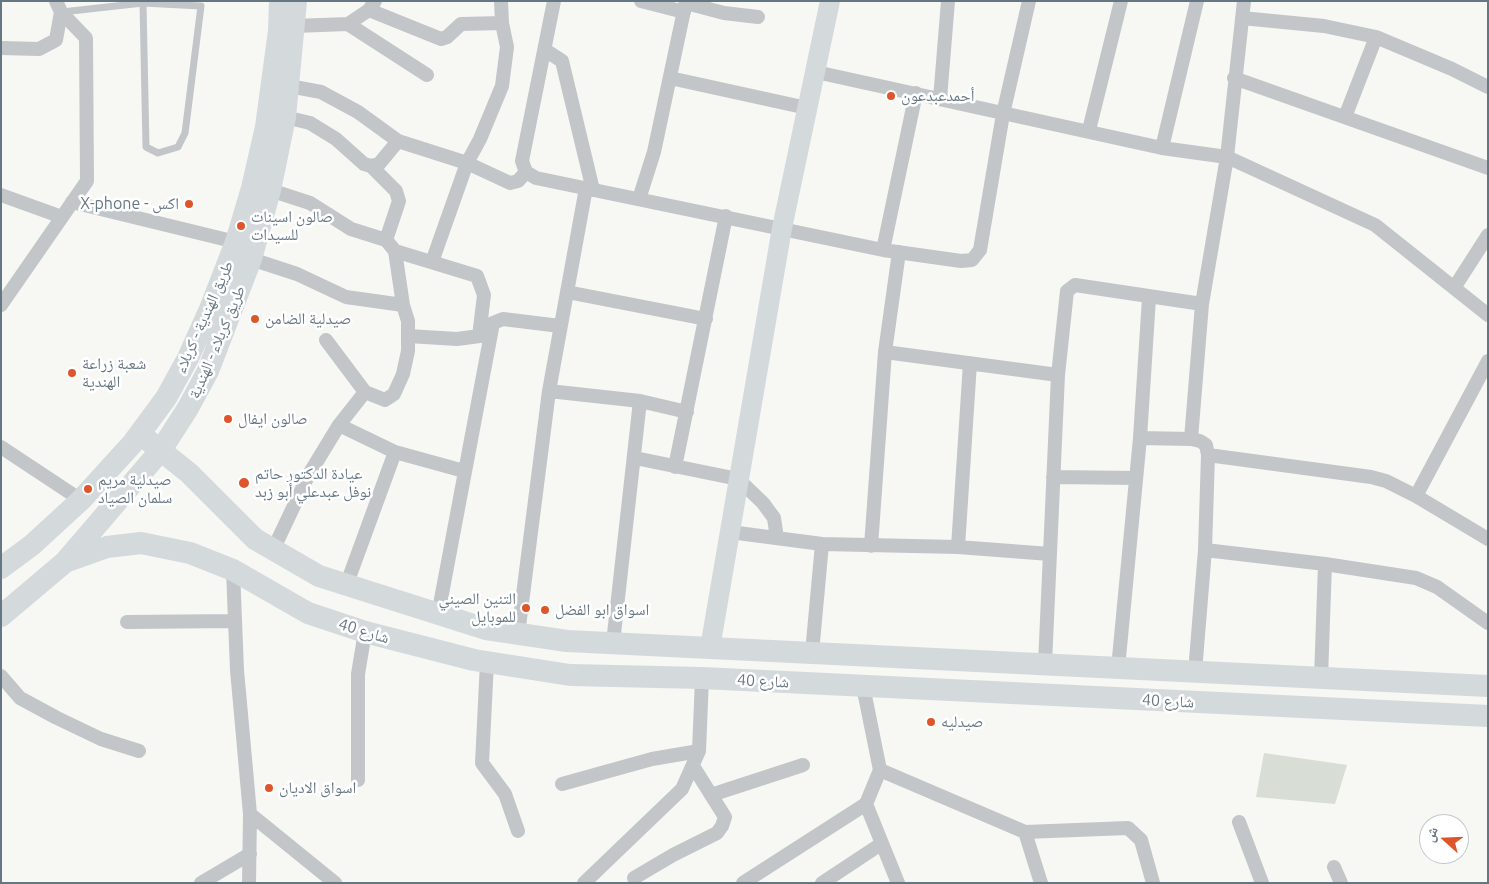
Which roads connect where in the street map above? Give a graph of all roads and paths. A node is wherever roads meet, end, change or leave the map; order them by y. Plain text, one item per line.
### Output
1 (280, 1) edge
2 (296, 1) edge
3 (501, 1) edge
4 (554, 1) edge
5 (640, 1) edge
6 (830, 1) edge
7 (948, 1) edge
8 (1029, 1) edge
9 (1120, 1) edge
10 (1197, 1) edge
11 (1244, 1) edge
12 (143, 3) junction
13 (372, 6) edge
14 (685, 6) edge
15 (58, 7) edge
16 (758, 18) dead end
17 (1242, 18) junction
18 (502, 23) junction
19 (348, 24) junction
20 (294, 26) junction
21 (1376, 37) junction
22 (1, 48) edge
23 (544, 50) junction
24 (816, 72) junction
25 (427, 75) dead end
26 (670, 78) junction
27 (1234, 78) junction
28 (289, 86) junction
29 (1488, 87) edge
30 (916, 93) junction
31 (940, 99) junction
32 (808, 108) junction
33 (1003, 114) junction
34 (286, 117) junction
35 (1345, 117) junction
36 (1089, 130) junction
37 (398, 141) junction
38 (1162, 148) junction
39 (1227, 157) junction
40 (467, 163) junction
41 (371, 166) junction
42 (1488, 168) edge
43 (526, 172) junction
44 (589, 189) junction
45 (270, 190) junction
46 (1, 195) edge
47 (639, 199) junction
48 (72, 202) junction
49 (726, 216) junction
50 (62, 217) junction
51 (782, 228) junction
52 (1488, 235) edge
53 (386, 240) junction
54 (884, 250) junction
55 (243, 251) junction
56 (395, 251) junction
57 (899, 252) junction
58 (432, 262) junction
59 (1454, 288) junction
60 (566, 292) junction
61 (1149, 298) junction
62 (1202, 304) junction
63 (1, 305) edge
64 (403, 305) junction
65 (1488, 315) edge
66 (706, 319) junction
67 (560, 326) junction
68 (408, 336) junction
69 (485, 336) junction
70 (326, 340) dead end
71 (885, 352) junction
72 (1488, 360) edge
73 (970, 363) junction
74 (1058, 375) junction
75 (176, 379) junction
76 (549, 390) junction
77 (198, 391) junction
78 (365, 392) junction
79 (640, 401) junction
80 (687, 412) junction
81 (339, 425) junction
82 (140, 434) junction
83 (1140, 438) junction
84 (1191, 439) junction
85 (1, 446) edge
86 (161, 450) junction
87 (395, 452) junction
88 (1208, 454) junction
89 (635, 458) junction
90 (675, 467) junction
91 (464, 471) junction
92 (1053, 476) junction
93 (1136, 478) junction
94 (738, 479) junction
95 (1416, 496) junction
96 (81, 500) junction
97 (730, 532) junction
98 (777, 538) junction
99 (1488, 539) edge
100 (822, 544) junction
101 (871, 546) junction
102 (274, 548) junction
103 (958, 548) junction
104 (1205, 550) junction
105 (1050, 554) junction
106 (6, 558) edge
107 (65, 562) junction
108 (1325, 564) junction
109 (233, 570) junction
110 (319, 576) junction
111 (346, 586) junction
112 (308, 613) junction
113 (438, 614) junction
114 (1, 616) edge
115 (235, 621) junction
116 (127, 622) dead end
117 (1488, 624) edge
118 (365, 632) junction
119 (518, 634) junction
120 (613, 643) junction
121 (710, 648) junction
122 (812, 653) junction
123 (487, 662) junction
124 (1045, 664) junction
125 (1118, 668) junction
126 (1195, 672) junction
127 (1, 676) edge
128 (702, 678) junction
129 (1321, 678) junction
130 (1374, 680) junction
131 (1445, 684) junction
132 (863, 686) junction
133 (1488, 686) edge
134 (1372, 710) junction
135 (1444, 714) junction
136 (1488, 716) edge
137 (140, 751) dead end
138 (700, 751) junction
139 (803, 765) dead end
140 (693, 766) junction
141 (880, 770) junction
142 (358, 780) dead end
143 (562, 784) dead end
144 (711, 795) junction
145 (866, 804) junction
146 (250, 814) junction
147 (1239, 822) dead end
148 (518, 831) dead end
149 (1025, 832) junction
150 (881, 844) junction
151 (250, 854) junction
152 (1334, 867) dead end
153 (634, 878) dead end
154 (201, 883) edge
155 (249, 883) edge
156 (336, 883) edge
157 (584, 883) edge
158 (743, 883) edge
159 (822, 883) edge
160 (898, 883) edge
161 (1041, 883) edge
162 (1153, 883) edge
163 (1262, 883) edge
164 (1341, 883) edge

1 - 55 main road, طريق الهندية - كربلاء
2 - 20 main road, طريق كربلاء - الهندية
3 - 18 street
4 - 23 street
5 - 14 street
6 - 24 street
7 - 31 street
8 - 33 street
9 - 36 street
10 - 38 street
11 - 17 street
12 - 12 lane
12 - 15 lane
13 - 18 street
13 - 19 street
14 - 16 street
14 - 26 street
15 - 22 street
15 - 48 street
17 - 21 street
17 - 27 street
18 - 40 street
19 - 20 street
19 - 25 street
20 - 28 main road, طريق كربلاء - الهندية
21 - 29 street
21 - 35 street
23 - 43 street
23 - 44 street
24 - 30 street
24 - 32 street
26 - 32 street
26 - 47 street
27 - 35 street
27 - 39 street
28 - 34 main road, طريق كربلاء - الهندية
28 - 37 street
30 - 31 street
30 - 54 street
31 - 33 street
32 - 51 street
33 - 36 street
33 - 57 street
34 - 41 street
34 - 45 main road, طريق كربلاء - الهندية
35 - 42 street
36 - 38 street
37 - 40 street
37 - 41 street
38 - 39 street
39 - 59 street
39 - 62 street
40 - 43 street
40 - 58 street
41 - 53 street
43 - 44 street
44 - 47 street
44 - 60 street
45 - 53 street
45 - 55 main road, طريق كربلاء - الهندية
46 - 50 street
47 - 49 street
48 - 50 street
48 - 55 street
49 - 51 street
49 - 66 street
50 - 63 street
51 - 54 street
51 - 94 street
52 - 59 street
53 - 56 street
54 - 57 street
55 - 64 street
55 - 75 main road, طريق الهندية - كربلاء
55 - 77 main road, طريق كربلاء - الهندية
56 - 58 street
56 - 64 street
57 - 71 street
58 - 69 street
59 - 65 street
60 - 66 street
60 - 67 street
61 - 62 street
61 - 74 street
61 - 83 street
62 - 84 street
64 - 68 street
66 - 80 street
67 - 69 street
67 - 76 street
68 - 69 street
68 - 78 street
69 - 91 street
70 - 78 street
71 - 73 street
71 - 101 street
72 - 95 street
73 - 74 street
73 - 103 street
74 - 92 street
75 - 77 main road
75 - 82 main road, طريق الهندية - كربلاء
76 - 79 street
76 - 119 street
77 - 86 main road, طريق كربلاء - الهندية
78 - 81 street
79 - 80 street
79 - 89 street
80 - 90 street
81 - 87 street
81 - 102 street
82 - 86 main road, شارع 40
82 - 96 main road, طريق الهندية - كربلاء
83 - 84 street
83 - 93 street
84 - 88 street
85 - 96 street
86 - 102 main road, شارع 40
86 - 107 main road, طريق كربلاء - الهندية
87 - 91 street
87 - 111 street
88 - 95 street
88 - 104 street
89 - 90 street
89 - 120 street
90 - 94 street
91 - 113 street
92 - 93 street
92 - 105 street
93 - 125 street
94 - 97 street
94 - 98 street
95 - 99 street
96 - 106 main road, طريق الهندية - كربلاء
97 - 98 street
97 - 121 street
98 - 100 street
100 - 101 street
100 - 122 street
101 - 103 street
102 - 110 main road, شارع 40
103 - 105 street
104 - 108 street
104 - 126 street
105 - 124 street
107 - 109 main road, شارع 40
107 - 114 main road, طريق كربلاء - الهندية
108 - 117 street
108 - 129 street
109 - 112 main road, شارع 40
109 - 115 street
110 - 111 main road, شارع 40
110 - 112 main road
111 - 113 main road, شارع 40
112 - 118 main road, شارع 40
113 - 119 main road, شارع 40
115 - 116 street
115 - 146 street
118 - 123 main road, شارع 40
118 - 142 street
119 - 120 main road, شارع 40
120 - 121 main road, شارع 40
121 - 122 main road, شارع 40
122 - 124 main road, شارع 40
123 - 128 main road, شارع 40
123 - 148 street
124 - 125 main road, شارع 40
125 - 126 main road, شارع 40
126 - 129 main road, شارع 40
127 - 137 street
128 - 132 main road, شارع 40
128 - 138 street
129 - 130 main road, شارع 40
130 - 131 main road, شارع 40
130 - 134 main road
131 - 133 main road, شارع 40
131 - 135 main road
132 - 134 main road, شارع 40
132 - 141 street
134 - 135 main road, شارع 40
135 - 136 main road, شارع 40
138 - 140 street
138 - 143 street
139 - 144 street
140 - 144 street
140 - 157 street
141 - 145 street
141 - 149 street
144 - 153 street
145 - 150 street
145 - 158 street
146 - 151 street
146 - 156 street
147 - 163 street
149 - 161 street
149 - 162 street
150 - 159 street
150 - 160 street
151 - 154 street
151 - 155 street
152 - 164 street

